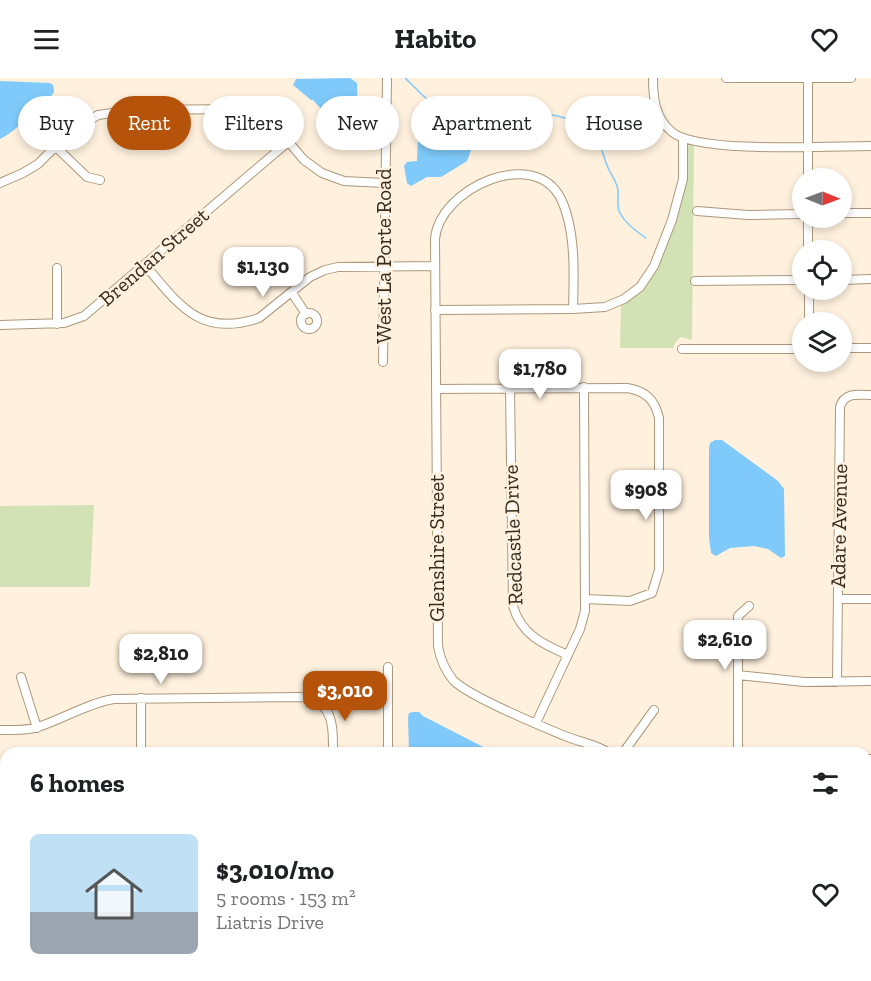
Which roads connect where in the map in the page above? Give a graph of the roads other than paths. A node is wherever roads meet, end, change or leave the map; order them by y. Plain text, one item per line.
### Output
1 (387, 78) edge
2 (653, 78) edge
3 (726, 78) edge
4 (808, 78) edge
5 (851, 78) edge
6 (203, 110) edge
7 (95, 117) edge
8 (683, 138) junction
9 (808, 146) junction
10 (871, 146) edge
11 (53, 150) edge
12 (59, 150) edge
13 (279, 150) edge
14 (295, 150) edge
15 (808, 168) edge
16 (100, 180) dead end
17 (0, 183) edge
18 (384, 183) junction
19 (697, 211) dead end
20 (852, 213) edge
21 (871, 213) edge
22 (792, 214) edge
23 (144, 265) junction
24 (435, 266) junction
25 (384, 267) junction
26 (57, 268) dead end
27 (871, 279) edge
28 (792, 280) edge
29 (852, 280) edge
30 (695, 281) dead end
31 (291, 293) junction
32 (573, 309) junction
33 (435, 310) junction
34 (306, 314) dead end
35 (0, 324) edge
36 (57, 324) junction
37 (682, 348) dead end
38 (852, 348) edge
39 (871, 348) edge
40 (792, 349) edge
41 (383, 362) dead end
42 (584, 387) junction
43 (436, 388) junction
44 (510, 388) junction
45 (871, 395) edge
46 (586, 599) junction
47 (838, 599) junction
48 (871, 599) edge
49 (749, 606) dead end
50 (568, 656) junction
51 (388, 667) dead end
52 (738, 675) junction
53 (21, 677) dead end
54 (871, 681) edge
55 (837, 682) junction
56 (141, 698) junction
57 (654, 710) dead end
58 (536, 723) junction
59 (37, 728) junction
60 (0, 730) edge
61 (141, 747) edge
62 (333, 747) edge
63 (388, 747) edge
64 (598, 747) edge
65 (627, 747) edge
66 (738, 747) edge

1 - 18 street, West La Porte Road
2 - 8 street
3 - 4 street
4 - 5 street
4 - 9 street
6 - 7 street
8 - 9 street
8 - 32 street
9 - 10 street
9 - 15 street
11 - 17 street
12 - 16 street
13 - 23 street, Brendan Street
14 - 18 street
18 - 25 street, West La Porte Road
19 - 22 street
20 - 21 street
23 - 31 street
23 - 36 street, Brendan Street
24 - 25 street
24 - 32 street, Glenshire Street
24 - 33 street, Glenshire Street
25 - 31 street
25 - 41 street, West La Porte Road
26 - 36 street
27 - 29 street
28 - 30 street
31 - 34 street
32 - 33 street
33 - 43 street, Glenshire Street
35 - 36 street, Brendan Street
37 - 40 street
38 - 39 street
42 - 44 street
42 - 46 street
42 - 46 street
43 - 44 street
43 - 58 street, Glenshire Street
44 - 50 street, Redcastle Drive
45 - 47 street, Adare Avenue
46 - 50 street
47 - 48 street
47 - 55 street, Adare Avenue
49 - 52 street
50 - 58 street
51 - 63 street
52 - 55 street
52 - 66 street
53 - 59 street
54 - 55 street
56 - 59 street
56 - 61 street
56 - 62 street
57 - 65 street
58 - 64 street, Glenshire Street
59 - 60 street

